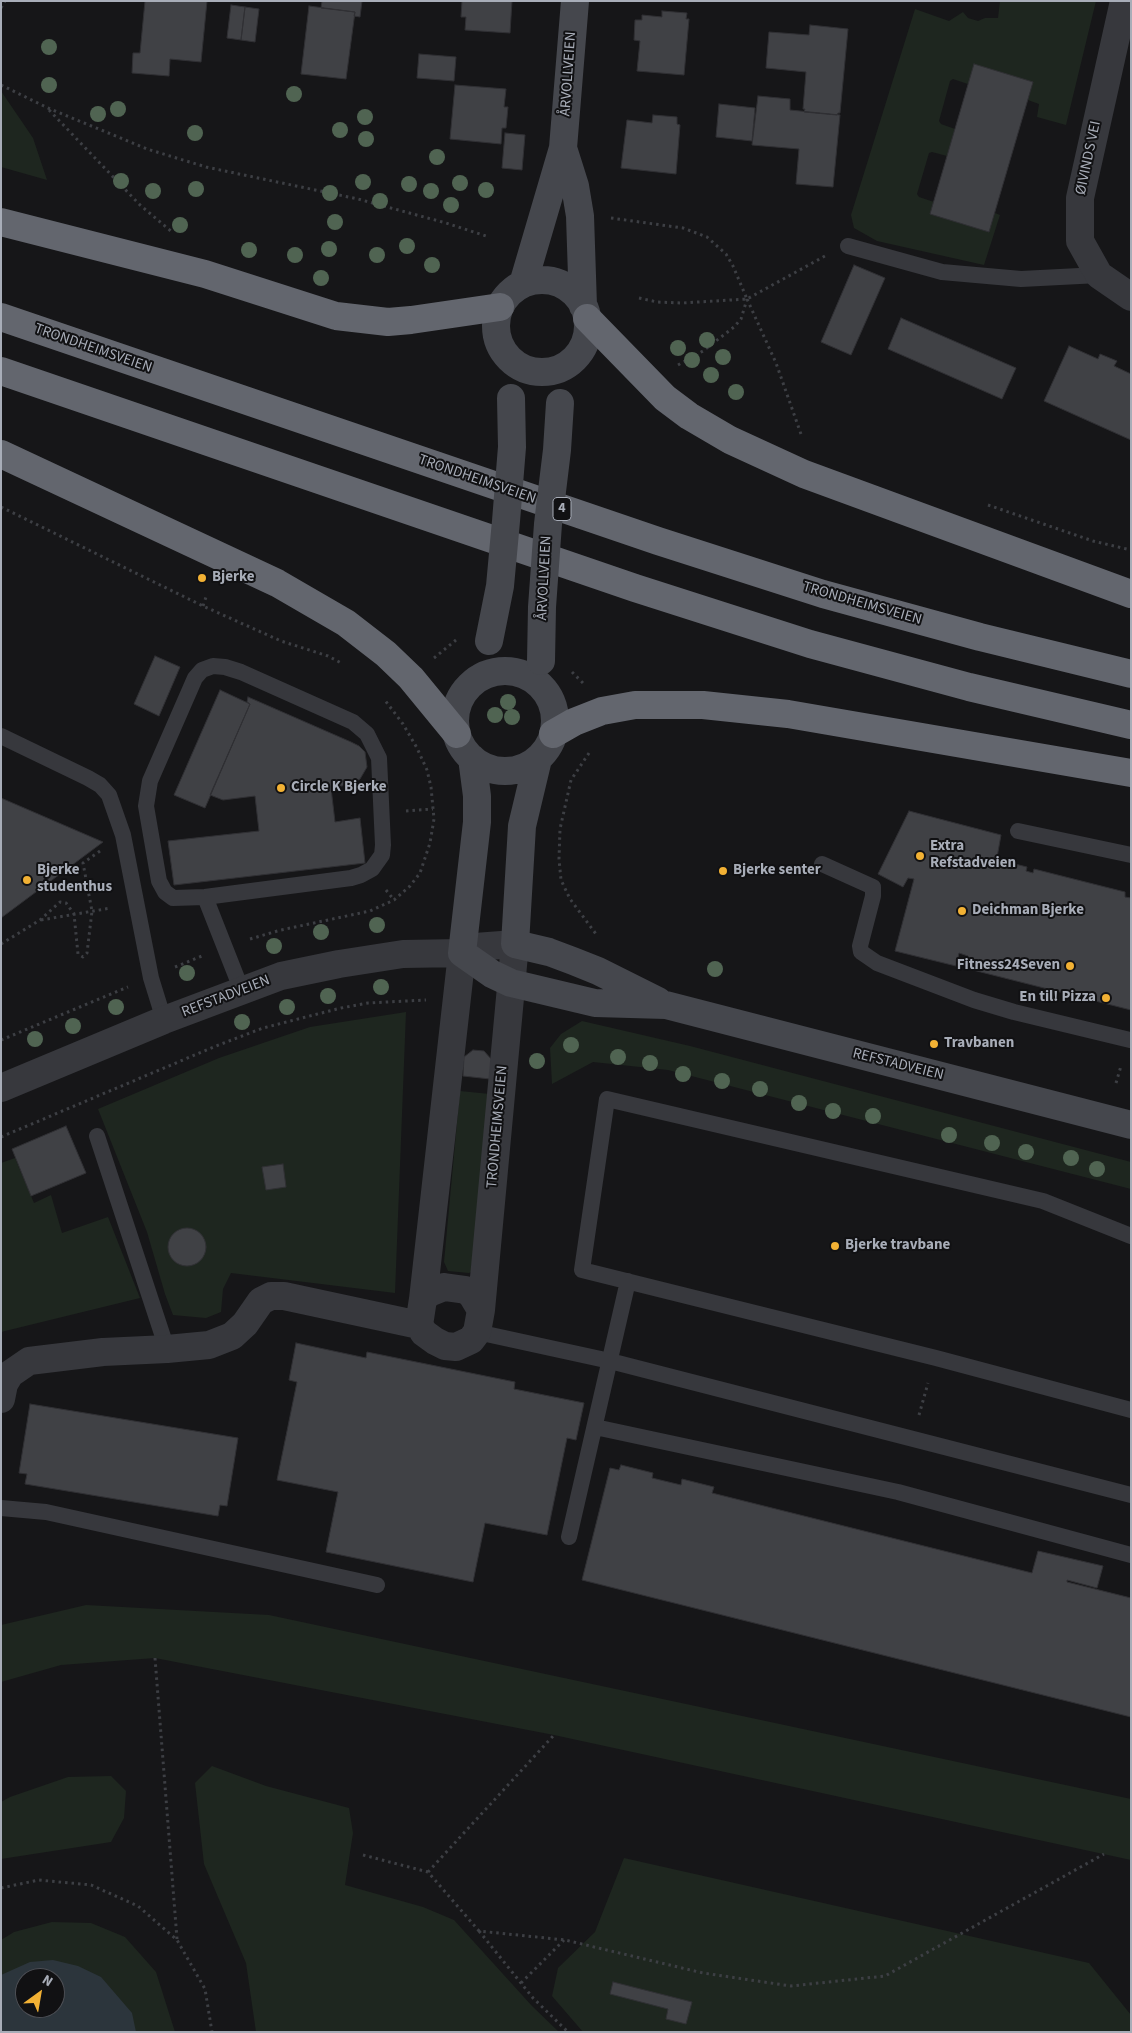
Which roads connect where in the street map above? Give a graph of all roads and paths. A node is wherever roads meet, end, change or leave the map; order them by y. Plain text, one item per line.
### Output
1 (4, 1) edge
2 (575, 1) edge
3 (1124, 1) edge
4 (1, 8) edge
5 (1, 85) edge
6 (48, 108) junction
7 (564, 148) junction
8 (610, 218) dead end
9 (1, 222) edge
10 (174, 233) dead end
11 (489, 238) dead end
12 (848, 246) joint
13 (1099, 276) junction
14 (523, 284) junction
15 (1131, 296) edge
16 (639, 298) dead end
17 (747, 298) junction
18 (500, 307) junction
19 (585, 312) junction
20 (1, 317) edge
21 (506, 354) junction
22 (578, 354) junction
23 (678, 365) dead end
24 (1, 371) edge
25 (803, 439) dead end
26 (1, 454) edge
27 (979, 502) dead end
28 (1, 507) edge
29 (1131, 550) edge
30 (1131, 594) edge
31 (206, 597) dead end
32 (203, 606) junction
33 (460, 636) dead end
34 (433, 659) dead end
35 (344, 664) dead end
36 (570, 667) dead end
37 (541, 673) junction
38 (1131, 674) edge
39 (477, 679) junction
40 (590, 690) dead end
41 (383, 698) dead end
42 (1131, 726) edge
43 (458, 734) junction
44 (553, 734) junction
45 (1, 736) edge
46 (595, 748) dead end
47 (472, 758) junction
48 (538, 759) junction
49 (1131, 773) edge
50 (433, 809) junction
51 (400, 811) dead end
52 (434, 819) dead end
53 (1018, 831) dead end
54 (123, 835) junction
55 (1131, 855) edge
56 (822, 864) dead end
57 (205, 897) junction
58 (104, 909) dead end
59 (92, 911) junction
60 (74, 914) junction
61 (40, 920) junction
62 (597, 935) dead end
63 (1, 944) edge
64 (515, 944) junction
65 (462, 953) junction
66 (511, 982) junction
67 (242, 991) junction
68 (434, 1000) dead end
69 (666, 1005) junction
70 (164, 1020) junction
71 (1130, 1040) edge
72 (1122, 1060) dead end
73 (1116, 1083) dead end
74 (1, 1088) edge
75 (1131, 1125) edge
76 (97, 1136) dead end
77 (1, 1137) edge
78 (1131, 1236) edge
79 (628, 1281) junction
80 (423, 1299) junction
81 (479, 1321) junction
82 (419, 1325) junction
83 (168, 1349) junction
84 (610, 1362) junction
85 (924, 1398) dead end
86 (1, 1399) edge
87 (1131, 1410) edge
88 (920, 1412) dead end
89 (595, 1427) junction
90 (1131, 1496) edge
91 (1, 1508) edge
92 (570, 1538) dead end
93 (1131, 1555) edge
94 (377, 1585) dead end
95 (155, 1658) dead end
96 (554, 1735) dead end
97 (1104, 1854) dead end
98 (363, 1855) dead end
99 (428, 1872) junction
100 (1, 1888) edge
101 (479, 1931) junction
102 (177, 1940) junction
103 (565, 1940) junction
104 (521, 1983) junction
105 (212, 2032) edge
106 (568, 2032) edge

1 - 4 path
2 - 7 street, ÅRVOLLVEIEN
3 - 13 street, ØIVINDS VEI
5 - 6 path
6 - 10 path
6 - 11 path
7 - 14 street, ÅRVOLLVEIEN
7 - 19 street, ÅRVOLLVEIEN
8 - 17 path
9 - 18 highway
12 - 13 lane
12 - 17 path
13 - 15 street, ØIVINDS VEI
14 - 18 street
14 - 19 street
16 - 17 path
17 - 23 path
17 - 25 path
18 - 21 street
19 - 22 street
19 - 30 highway
20 - 38 highway, TRONDHEIMSVEIEN / 4
21 - 22 street
21 - 39 street, bridge
22 - 37 street, ÅRVOLLVEIEN, bridge
24 - 42 highway
26 - 43 highway
27 - 29 path
28 - 32 path
31 - 32 path
32 - 35 path
33 - 34 path
36 - 40 path
37 - 39 street
37 - 44 street
39 - 43 street
41 - 50 path
43 - 47 street
44 - 48 street
44 - 49 highway
45 - 54 lane
46 - 62 path
47 - 48 street
47 - 65 street
48 - 64 street
50 - 51 path
50 - 52 path
53 - 55 lane
54 - 59 path
54 - 70 lane
56 - 71 lane
57 - 57 lane
57 - 67 lane
58 - 59 path
59 - 60 path
59 - 60 path
60 - 61 path
60 - 61 path
61 - 63 path
64 - 65 street, REFSTADVEIEN
64 - 66 street, TRONDHEIMSVEIEN
64 - 69 street, REFSTADVEIEN
65 - 66 street, REFSTADVEIEN
65 - 67 street, REFSTADVEIEN
65 - 80 street
66 - 69 street, REFSTADVEIEN
66 - 81 street, TRONDHEIMSVEIEN
67 - 70 street, REFSTADVEIEN
68 - 77 path
69 - 75 street, REFSTADVEIEN
70 - 74 street, REFSTADVEIEN
72 - 73 path
76 - 83 lane
78 - 79 lane
79 - 84 lane
79 - 87 lane
80 - 81 street
80 - 82 street
81 - 82 street
81 - 84 lane
82 - 83 street
83 - 86 street
84 - 89 lane
84 - 90 lane
85 - 88 path
89 - 92 lane
89 - 93 lane
91 - 94 lane
95 - 102 path
96 - 99 path
97 - 103 path
98 - 99 path
99 - 101 path
100 - 102 path
101 - 103 path
101 - 104 path
102 - 105 path
103 - 104 path
104 - 106 path

